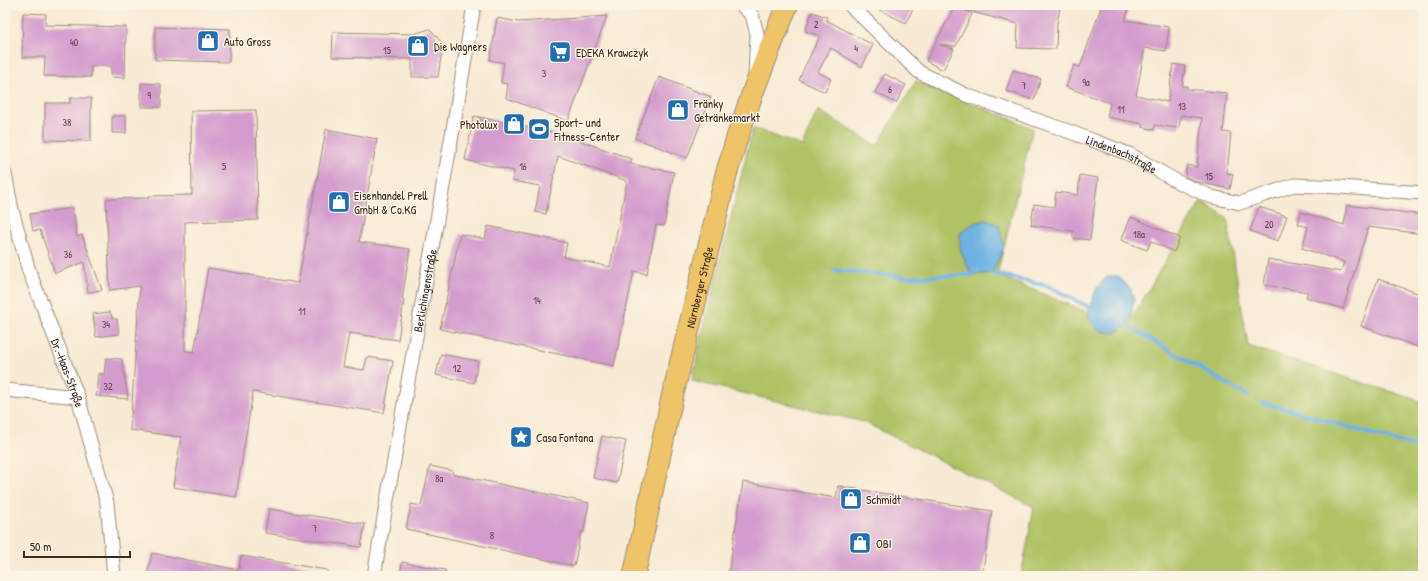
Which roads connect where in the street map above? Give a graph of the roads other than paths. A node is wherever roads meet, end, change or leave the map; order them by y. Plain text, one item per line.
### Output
1 (474, 5) edge
2 (741, 5) edge
3 (786, 5) edge
4 (850, 5) edge
5 (754, 89) junction
6 (5, 174) edge
7 (1423, 193) edge
8 (5, 390) edge
9 (78, 397) junction
10 (114, 576) edge
11 (374, 576) edge
12 (634, 576) edge

1 - 11 street, Berlichingenstraße
2 - 5 street
3 - 5 main road, Nürnberger Straße
4 - 7 street, Lindenbachstraße
5 - 12 main road, Nürnberger Straße
6 - 9 street, Dr.-Haas-Straße
8 - 9 street
9 - 10 street, Dr.-Haas-Straße

